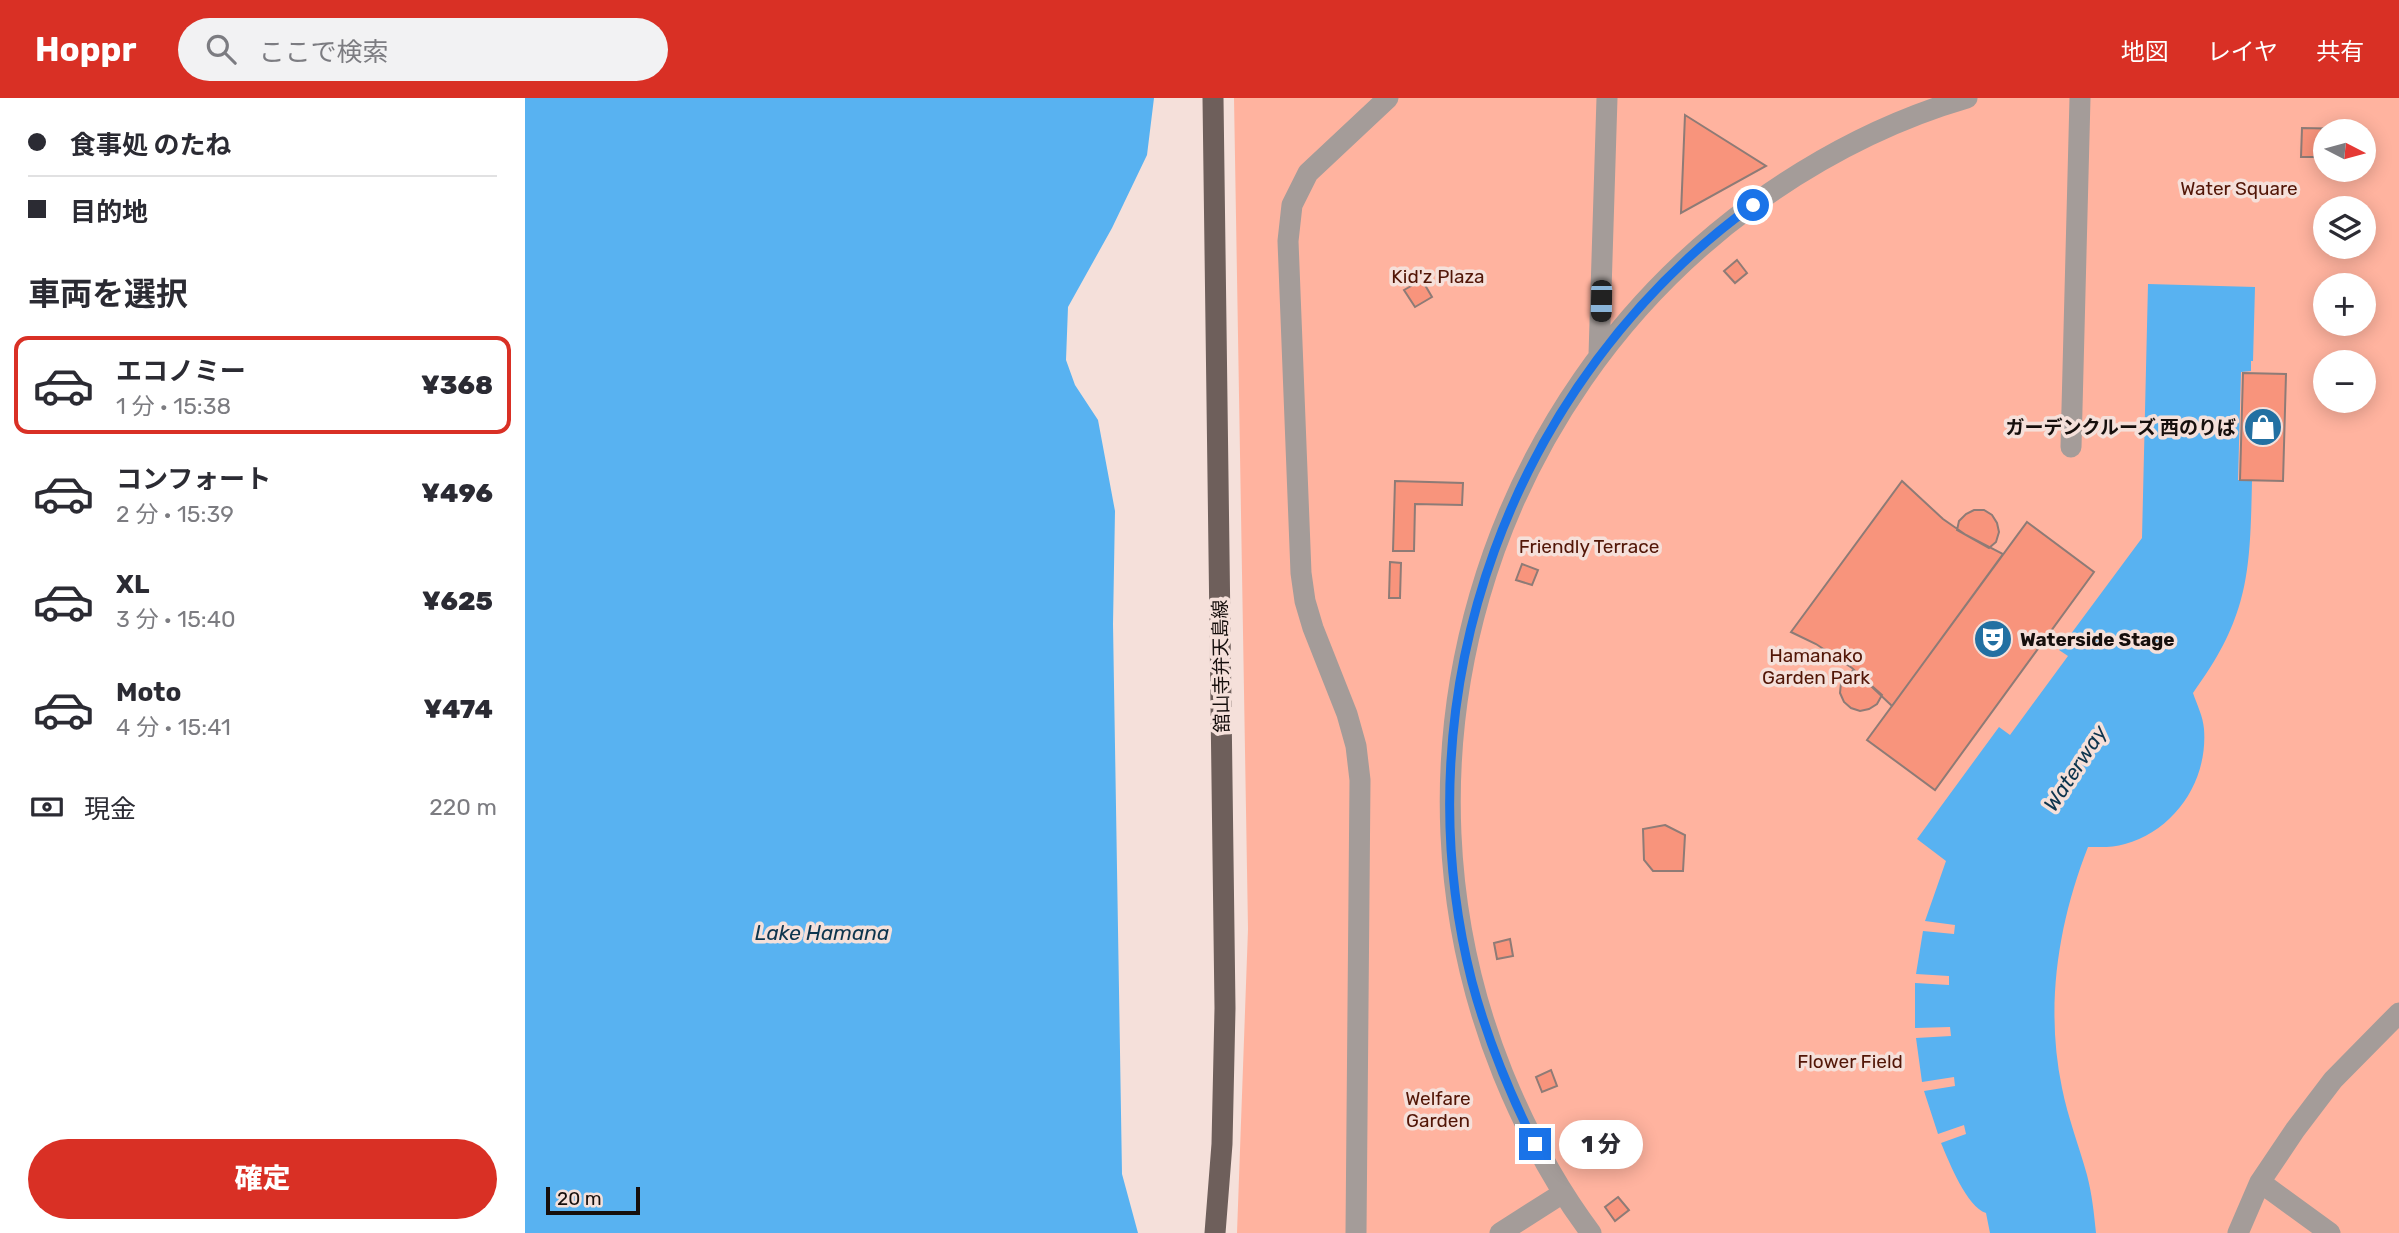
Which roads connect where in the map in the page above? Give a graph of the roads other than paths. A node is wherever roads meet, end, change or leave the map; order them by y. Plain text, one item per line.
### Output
1 (1213, 98) edge
2 (1388, 98) edge
3 (1607, 98) edge
4 (1967, 98) edge
5 (2080, 98) edge
6 (1599, 355) junction
7 (2071, 447) dead end
8 (2399, 1013) edge
9 (2260, 1182) junction
10 (1563, 1192) junction
11 (1215, 1233) edge
12 (1356, 1233) edge
13 (1500, 1233) edge
14 (1591, 1233) edge
15 (2238, 1233) edge
16 (2330, 1233) edge

1 - 11 main road, 舘山寺弁天島線
2 - 12 lane
3 - 6 lane
4 - 6 lane
5 - 7 lane
6 - 10 lane
8 - 9 lane
9 - 15 lane
9 - 16 lane
10 - 13 lane
10 - 14 lane

